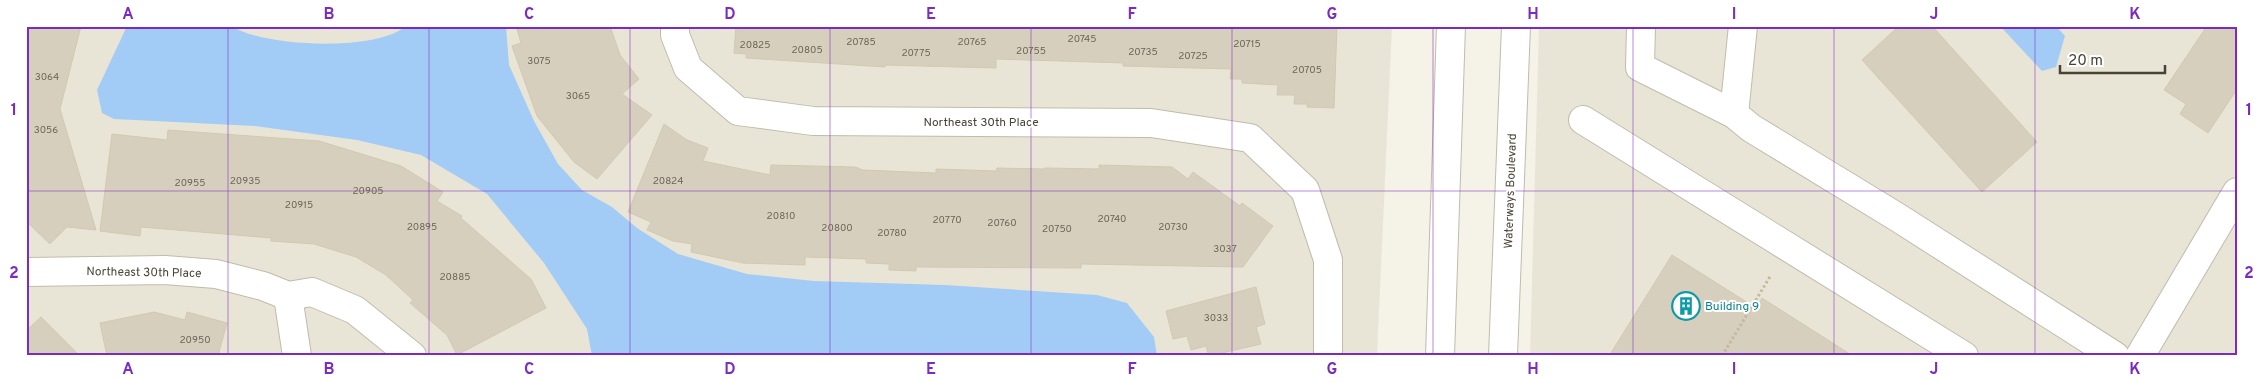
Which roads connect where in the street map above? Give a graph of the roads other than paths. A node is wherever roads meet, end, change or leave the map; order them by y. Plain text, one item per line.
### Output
1 (1451, 26) edge
2 (1516, 26) edge
3 (1641, 26) edge
4 (1743, 26) edge
5 (675, 30) edge
6 (1734, 114) junction
7 (1583, 120) dead end
8 (2237, 192) edge
9 (26, 272) edge
10 (288, 296) junction
11 (298, 356) edge
12 (412, 356) edge
13 (1328, 356) edge
14 (1440, 356) edge
15 (1503, 356) edge
16 (1964, 356) edge
17 (2115, 356) edge
18 (2140, 356) edge

1 - 14 street
2 - 15 street, Waterways Boulevard
3 - 6 street
4 - 6 street
5 - 13 street, Northeast 30th Place
6 - 17 street
7 - 16 street
8 - 18 street
9 - 10 street, Northeast 30th Place
10 - 11 street
10 - 12 street

